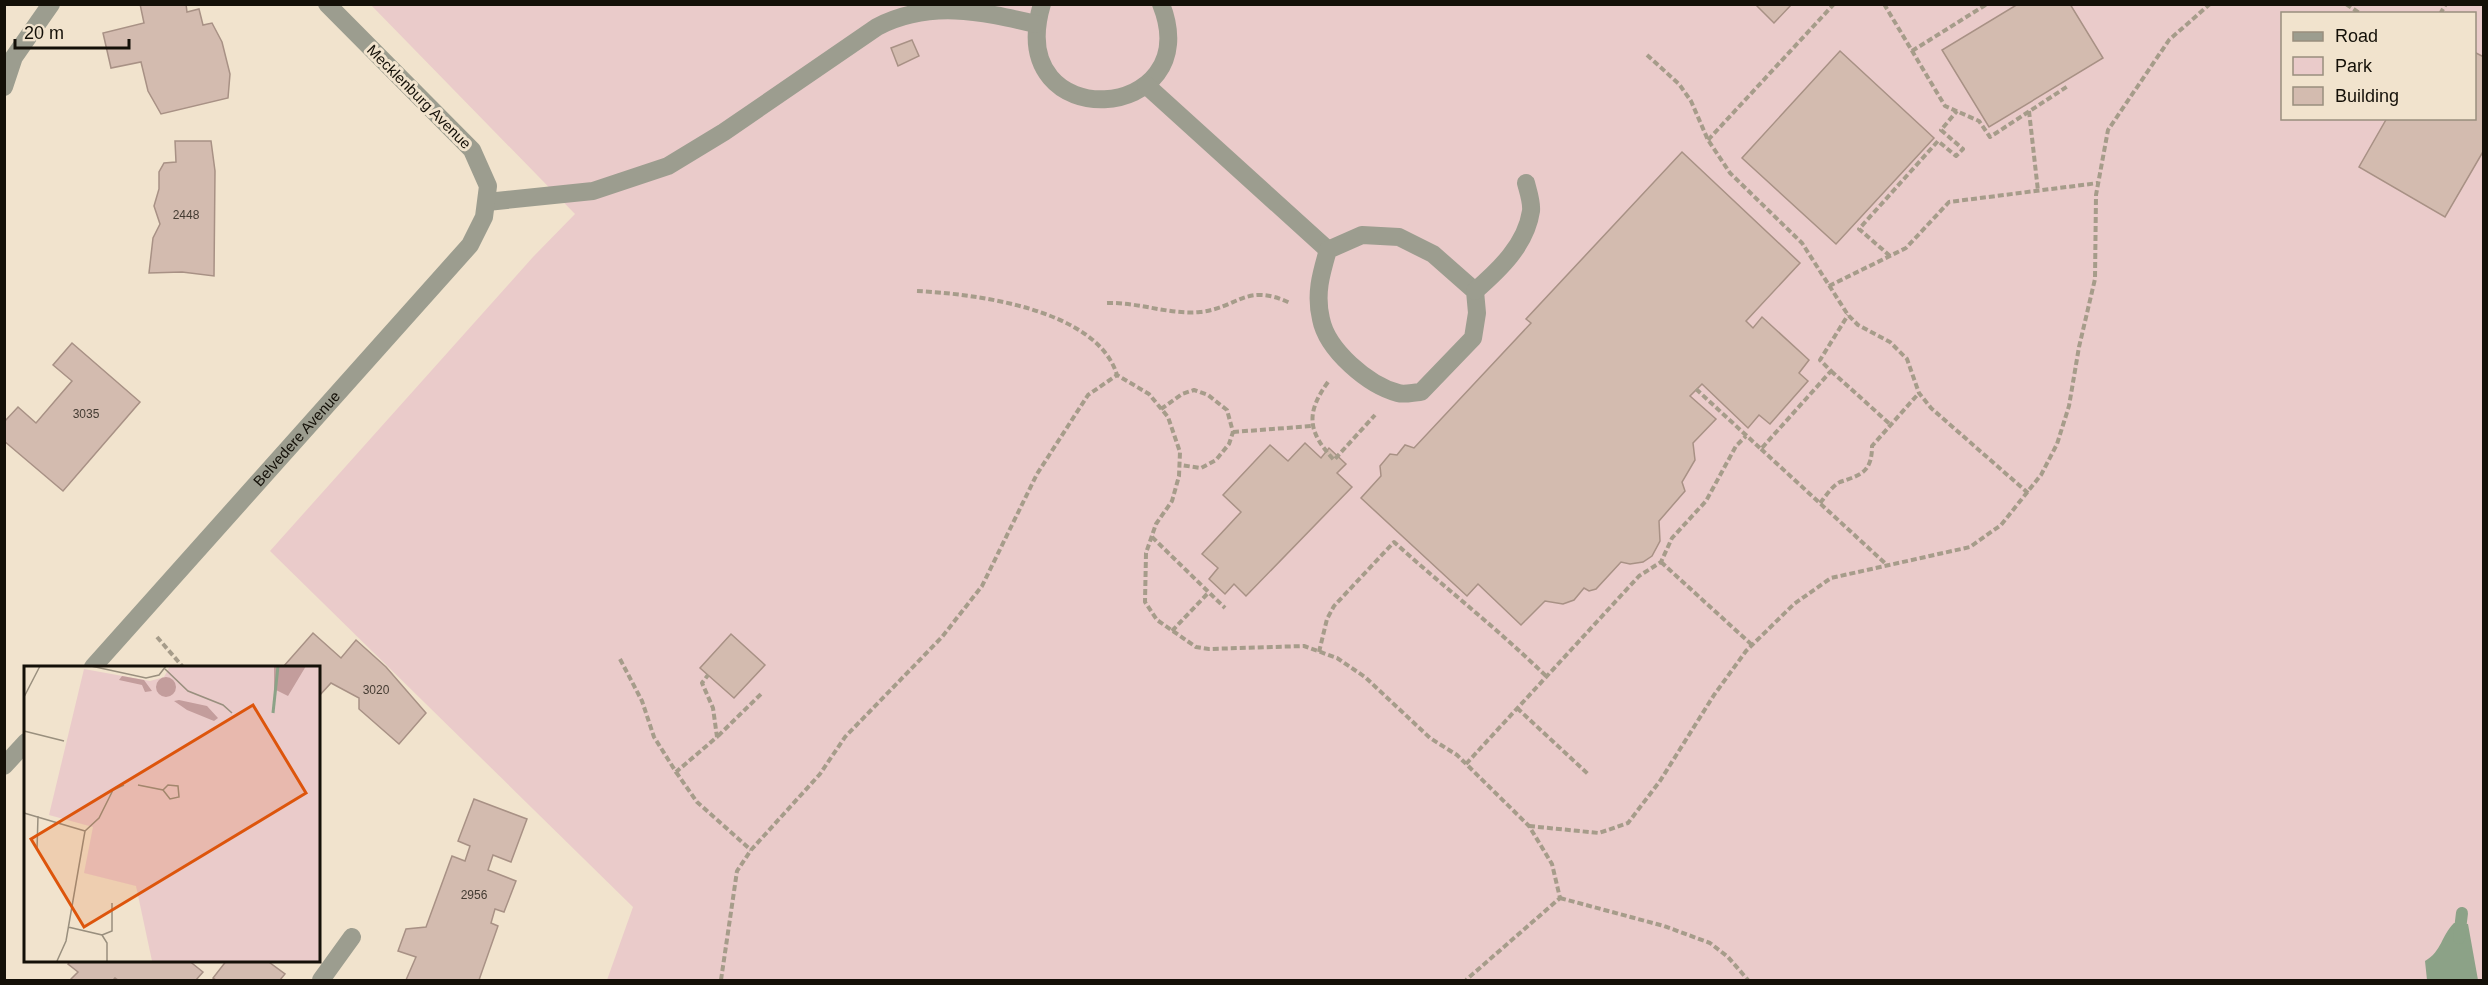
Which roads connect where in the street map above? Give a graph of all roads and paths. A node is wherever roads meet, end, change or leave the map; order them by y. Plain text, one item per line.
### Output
1 (51, 4) edge
2 (327, 4) edge
3 (1042, 4) edge
4 (1161, 4) edge
5 (1834, 4) edge
6 (1884, 4) edge
7 (1987, 4) edge
8 (2210, 4) edge
9 (1036, 24) junction
10 (1912, 51) junction
11 (1647, 55) dead end
12 (1146, 85) junction
13 (2068, 86) dead end
14 (4, 87) edge
15 (1957, 111) junction
16 (2029, 111) junction
17 (1708, 140) junction
18 (1526, 183) dead end
19 (2098, 183) junction
20 (2038, 191) junction
21 (488, 202) junction
22 (1328, 250) junction
23 (1890, 256) junction
24 (1829, 286) junction
25 (917, 291) dead end
26 (1475, 291) junction
27 (1107, 303) dead end
28 (1291, 303) dead end
29 (1848, 315) junction
30 (1831, 371) junction
31 (1117, 375) junction
32 (1330, 378) dead end
33 (1696, 389) dead end
34 (1919, 393) junction
35 (1161, 409) junction
36 (1379, 410) dead end
37 (1891, 425) junction
38 (1312, 426) junction
39 (1233, 432) junction
40 (1746, 436) junction
41 (1761, 449) junction
42 (1180, 465) junction
43 (2028, 493) junction
44 (1820, 503) junction
45 (1152, 537) junction
46 (1661, 562) junction
47 (1887, 566) junction
48 (1209, 592) junction
49 (1225, 608) dead end
50 (136, 619) junction
51 (1172, 631) junction
52 (1752, 645) junction
53 (1319, 652) junction
54 (620, 659) dead end
55 (94, 666) edge
56 (182, 666) edge
57 (708, 675) dead end
58 (1547, 677) junction
59 (761, 694) dead end
60 (1517, 708) junction
61 (717, 737) junction
62 (24, 744) edge
63 (1466, 764) junction
64 (4, 766) edge
65 (676, 772) junction
66 (1588, 774) dead end
67 (1529, 826) junction
68 (751, 850) junction
69 (1560, 898) junction
70 (352, 937) dead end
71 (321, 981) edge
72 (721, 981) edge
73 (1466, 981) edge
74 (1748, 981) edge

1 - 14 street
2 - 21 street, Mecklenburg Avenue
3 - 9 street
4 - 12 street
5 - 17 path
6 - 10 path
7 - 10 path
8 - 19 path
9 - 12 street
9 - 21 street
10 - 15 path
11 - 17 path
12 - 22 street
13 - 16 path
15 - 16 path
15 - 23 path
16 - 20 path
17 - 24 path
18 - 26 street
19 - 20 path
19 - 43 path
20 - 23 path
21 - 50 street, Belvedere Avenue
22 - 26 street
22 - 26 street
23 - 24 path
24 - 29 path
25 - 31 path
27 - 28 path
29 - 30 path
29 - 34 path
30 - 37 path
30 - 41 path
31 - 35 path
31 - 68 path
32 - 38 path
33 - 40 path
34 - 37 path
34 - 43 path
35 - 39 path
35 - 42 path
36 - 38 path
37 - 44 path
38 - 39 path
39 - 42 path
40 - 41 path
40 - 46 path
41 - 44 path
42 - 45 path
43 - 47 path
44 - 47 path
45 - 48 path
45 - 51 path
46 - 52 path
46 - 58 path
47 - 52 path
48 - 49 path
48 - 51 path
50 - 55 street, Belvedere Avenue
50 - 56 path
51 - 53 path
52 - 67 path
53 - 58 path
53 - 63 path
54 - 65 path
57 - 61 path
58 - 60 path
59 - 61 path
60 - 63 path
60 - 66 path
61 - 65 path
62 - 64 street
63 - 67 path
65 - 68 path
67 - 69 path
68 - 72 path
69 - 73 path
69 - 74 path
70 - 71 street

